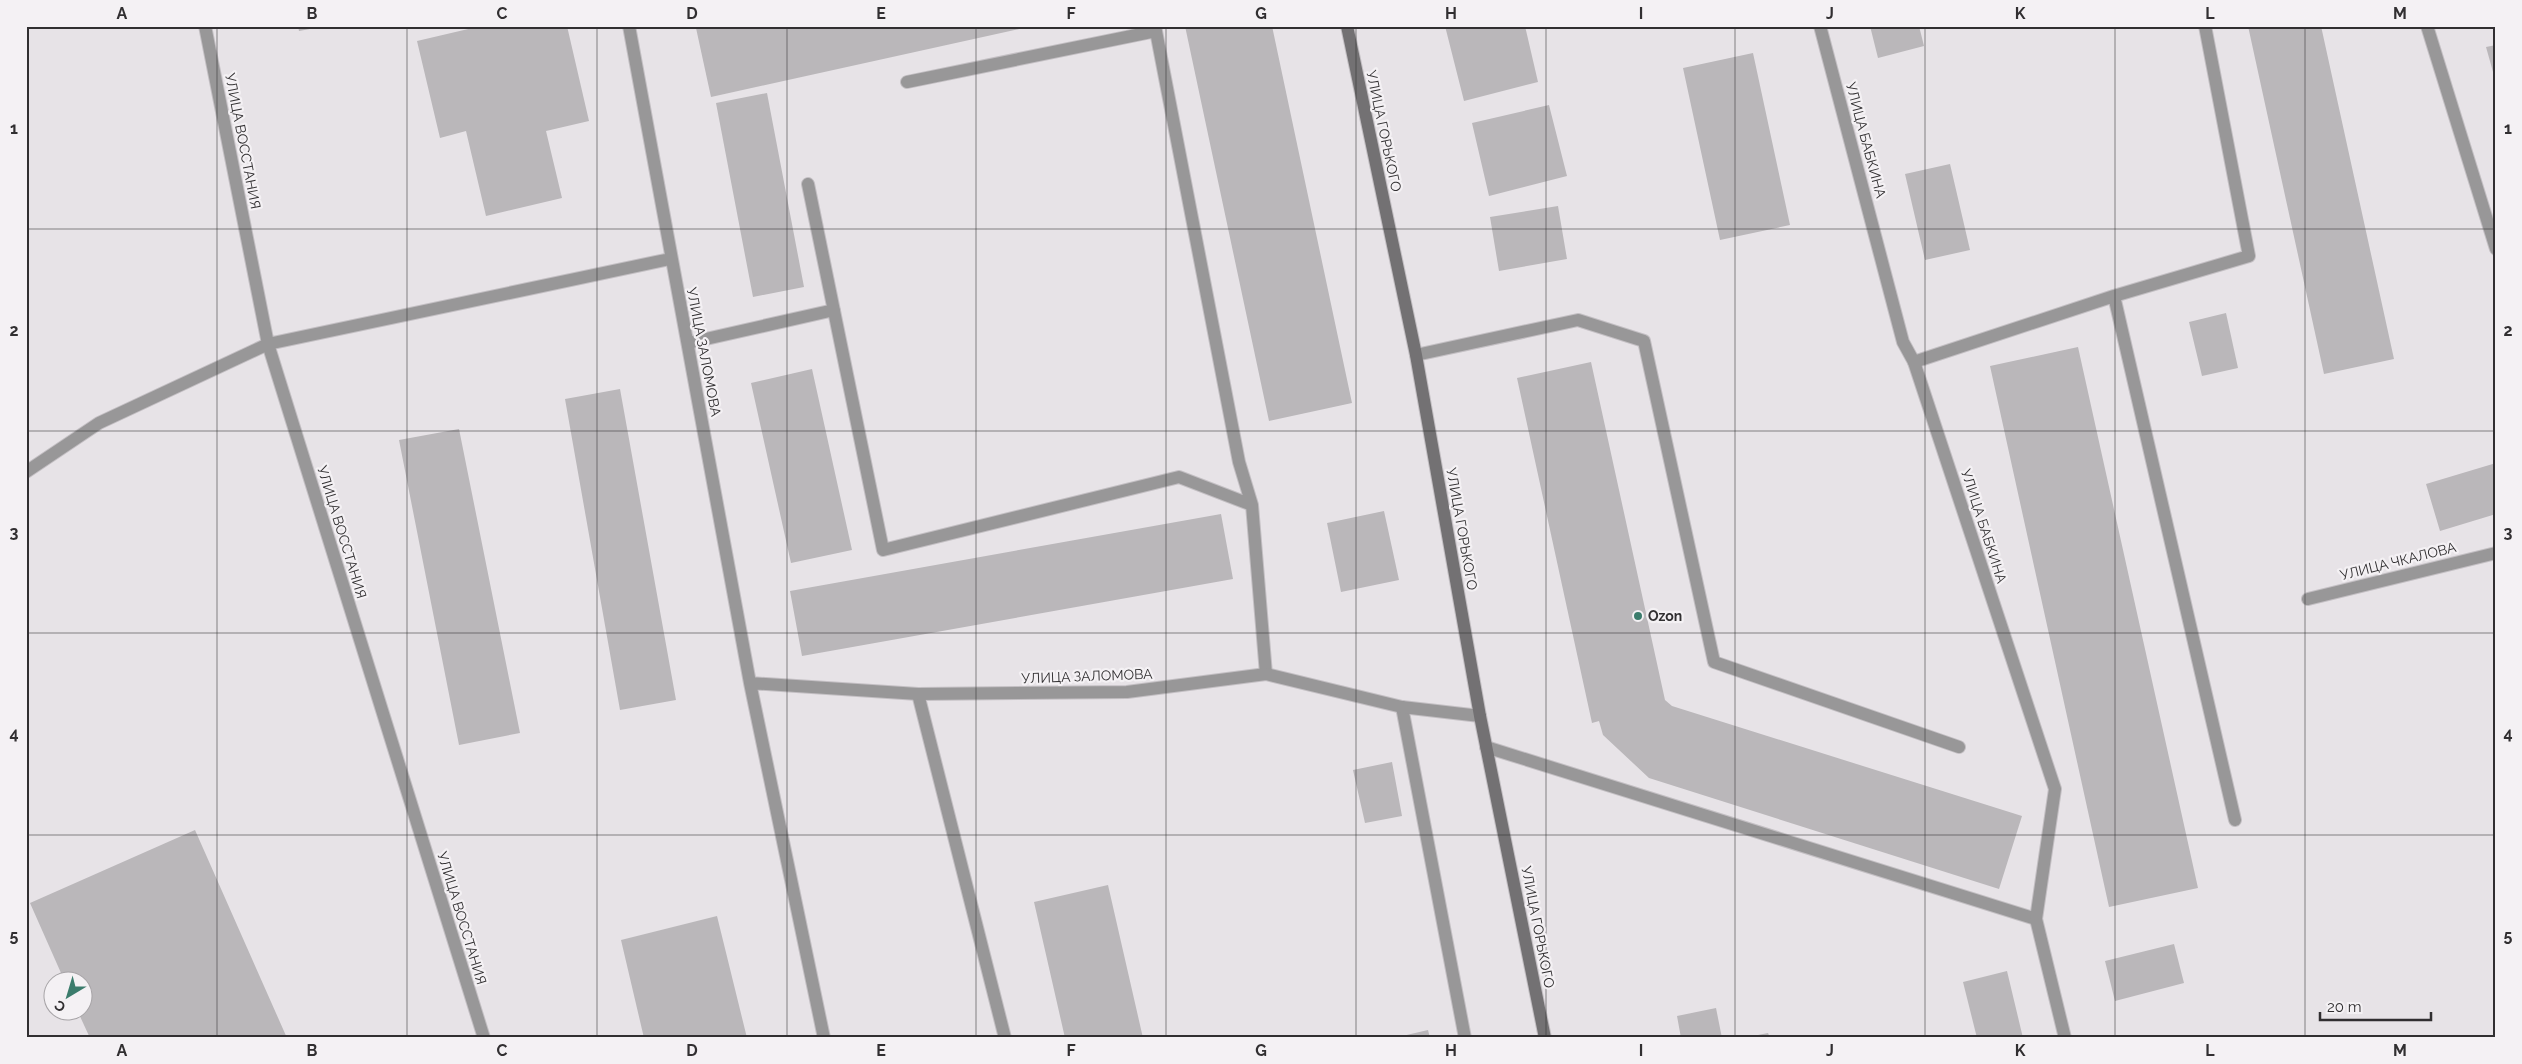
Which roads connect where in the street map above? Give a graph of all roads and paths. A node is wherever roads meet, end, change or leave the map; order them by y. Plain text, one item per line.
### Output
1 (205, 26) edge
2 (629, 26) edge
3 (1347, 26) edge
4 (1820, 26) edge
5 (2205, 26) edge
6 (2427, 26) edge
7 (1156, 29) edge
8 (907, 82) dead end
9 (808, 184) dead end
10 (2496, 249) edge
11 (670, 259) junction
12 (2114, 296) junction
13 (834, 310) junction
14 (688, 343) junction
15 (268, 344) junction
16 (1416, 355) junction
17 (1914, 362) junction
18 (26, 472) edge
19 (1252, 505) junction
20 (2496, 553) edge
21 (2308, 599) dead end
22 (1266, 674) junction
23 (750, 683) junction
24 (918, 694) junction
25 (1402, 707) junction
26 (1480, 716) junction
27 (1486, 747) junction
28 (1959, 747) dead end
29 (2235, 820) dead end
30 (2036, 919) junction
31 (484, 1038) edge
32 (824, 1038) edge
33 (1005, 1038) edge
34 (1466, 1038) edge
35 (1545, 1038) edge
36 (2065, 1038) edge

1 - 15 street, УЛИЦА ВОССТАНИЯ
2 - 11 street, УЛИЦА ЗАЛОМОВА
3 - 16 street, УЛИЦА ГОРЬКОГО
4 - 17 street, УЛИЦА БАБКИНА
5 - 12 street
6 - 10 street
7 - 8 street
7 - 19 street
9 - 13 street
11 - 14 street, УЛИЦА ЗАЛОМОВА
11 - 15 street
12 - 17 street
12 - 29 street
13 - 14 street
13 - 19 street
14 - 23 street, УЛИЦА ЗАЛОМОВА
15 - 18 street
15 - 31 street, УЛИЦА ВОССТАНИЯ
16 - 26 street, УЛИЦА ГОРЬКОГО
16 - 28 street
17 - 30 street, УЛИЦА БАБКИНА
19 - 22 street
20 - 21 street, УЛИЦА ЧКАЛОВА
22 - 24 street, УЛИЦА ЗАЛОМОВА
22 - 25 street, УЛИЦА ЗАЛОМОВА
23 - 24 street, УЛИЦА ЗАЛОМОВА
23 - 32 street, УЛИЦА ЗАЛОМОВА
24 - 33 street
25 - 26 street, УЛИЦА ЗАЛОМОВА
25 - 34 street
26 - 27 street, УЛИЦА ГОРЬКОГО
27 - 30 street
27 - 35 street, УЛИЦА ГОРЬКОГО
30 - 36 street, УЛИЦА БАБКИНА

